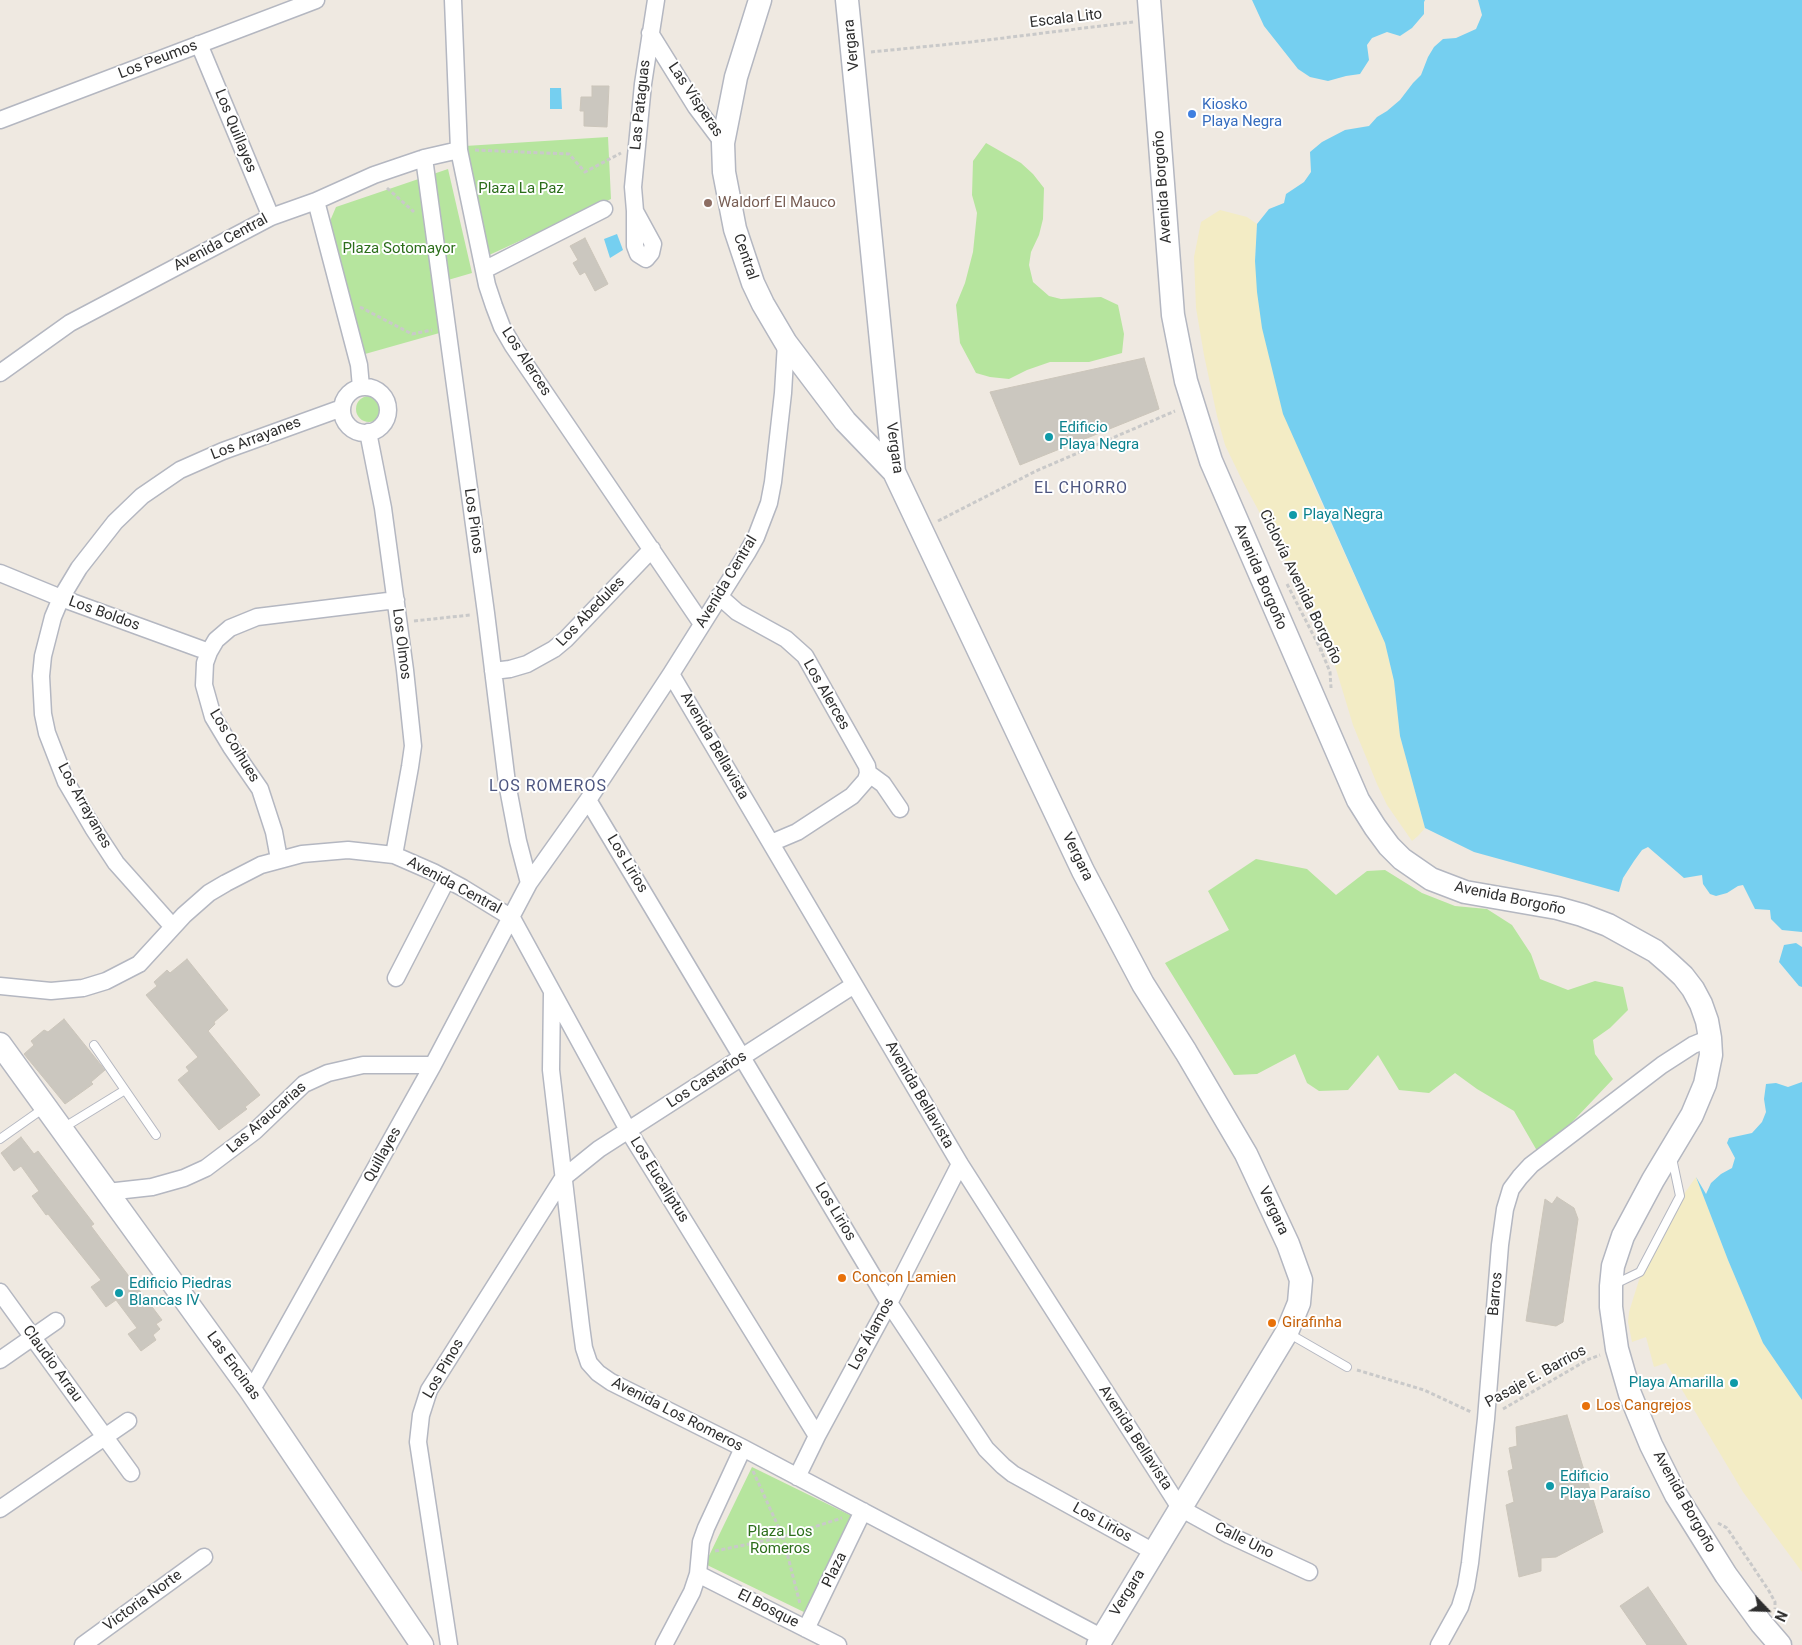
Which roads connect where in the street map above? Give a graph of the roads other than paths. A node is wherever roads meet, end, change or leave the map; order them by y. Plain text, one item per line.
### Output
1 (316, 0) edge
2 (454, 0) edge
3 (656, 0) edge
4 (760, 0) edge
5 (847, 0) edge
6 (1149, 10) edge
7 (650, 33) junction
8 (199, 44) junction
9 (0, 120) edge
10 (723, 143) junction
11 (459, 150) junction
12 (424, 158) junction
13 (316, 201) junction
14 (604, 209) dead end
15 (634, 211) dead end
16 (271, 217) junction
17 (484, 270) junction
18 (786, 343) junction
19 (0, 373) edge
20 (361, 387) junction
21 (342, 408) junction
22 (368, 432) junction
23 (894, 472) junction
24 (652, 549) junction
25 (0, 573) edge
26 (719, 596) junction
27 (61, 598) junction
28 (396, 600) junction
29 (702, 624) junction
30 (209, 652) junction
31 (493, 671) junction
32 (671, 674) junction
33 (868, 773) junction
34 (588, 800) junction
35 (900, 809) dead end
36 (771, 843) junction
37 (394, 855) junction
38 (279, 859) junction
39 (447, 879) junction
40 (529, 883) junction
41 (512, 918) junction
42 (173, 927) junction
43 (396, 978) dead end
44 (854, 985) junction
45 (0, 986) edge
46 (552, 990) junction
47 (1710, 1038) junction
48 (0, 1044) edge
49 (94, 1045) dead end
50 (742, 1058) junction
51 (433, 1065) junction
52 (126, 1090) junction
53 (45, 1107) junction
54 (61, 1128) junction
55 (628, 1130) junction
56 (156, 1135) dead end
57 (0, 1138) edge
58 (1671, 1152) junction
59 (960, 1164) junction
60 (563, 1178) junction
61 (107, 1192) junction
62 (1610, 1286) junction
63 (0, 1292) edge
64 (889, 1303) junction
65 (56, 1321) dead end
66 (1286, 1332) junction
67 (33, 1337) junction
68 (0, 1360) edge
69 (1347, 1367) road end
70 (251, 1392) junction
71 (128, 1421) dead end
72 (817, 1436) junction
73 (104, 1437) junction
74 (743, 1448) junction
75 (131, 1473) dead end
76 (797, 1477) junction
77 (1180, 1508) junction
78 (0, 1509) edge
79 (863, 1511) junction
80 (1154, 1552) junction
81 (204, 1558) dead end
82 (1309, 1572) dead end
83 (698, 1574) junction
84 (806, 1629) junction
85 (1105, 1642) edge
86 (83, 1645) edge
87 (422, 1645) edge
88 (449, 1645) edge
89 (664, 1645) edge
90 (838, 1645) edge
91 (1439, 1645) edge
92 (1780, 1645) edge

1 - 8 street, Los Peumos
2 - 11 street, Los Alerces
3 - 7 street, Las Pataguas
4 - 10 street, Central
5 - 23 street, Vergara
6 - 47 street, Avenida Borgoño
7 - 10 street, Las Vísperas
7 - 15 street, Las Pataguas
8 - 9 street, Los Peumos
8 - 16 street, Los Quillayes
10 - 18 street, Central
11 - 12 street, Avenida Central
11 - 17 street, Los Alerces
12 - 13 street, Avenida Central
12 - 31 street, Los Pinos
13 - 16 street, Avenida Central
13 - 20 street
14 - 17 street
16 - 19 street, Avenida Central
17 - 24 street, Los Alerces
18 - 23 street, Central
18 - 26 street, Avenida Central
20 - 21 street
20 - 22 street
21 - 22 street
21 - 27 street, Los Arrayanes
22 - 28 street, Los Olmos
23 - 66 street, Vergara
24 - 29 street, Los Alerces
24 - 31 street, Los Abedules
25 - 27 street, Los Boldos
26 - 29 street, Avenida Central
26 - 33 street, Los Alerces
27 - 30 street, Los Boldos
27 - 42 street, Los Arrayanes
28 - 30 street, Los Coihues
28 - 37 street, Los Olmos
29 - 32 street, Avenida Central
30 - 38 street, Los Coihues
31 - 40 street, Los Pinos
32 - 34 street, Avenida Central
32 - 36 street, Avenida Bellavista
33 - 35 street, Los Alerces
33 - 36 street
34 - 40 street, Avenida Central
34 - 50 street, Los Lirios
36 - 44 street, Avenida Bellavista
37 - 38 street, Avenida Central
37 - 39 street, Avenida Central
38 - 42 street, Avenida Central
39 - 41 street, Avenida Central
39 - 43 street
40 - 41 street, Avenida Central
41 - 46 street, Los Eucaliptus
41 - 51 street, Quillayes
42 - 45 street, Avenida Central
44 - 50 street, Los Castaños
44 - 59 street, Avenida Bellavista
46 - 55 street, Los Eucaliptus
46 - 60 street, Avenida Los Romeros
47 - 58 street, Avenida Borgoño
47 - 91 street, Barros
48 - 53 street, Las Encinas
49 - 52 lane
50 - 55 street, Los Castaños
50 - 64 street, Los Lirios
51 - 61 street, Las Araucarias
51 - 70 street, Quillayes
52 - 54 lane
52 - 56 lane
53 - 54 street, Las Encinas
53 - 57 lane
54 - 61 street, Las Encinas
55 - 60 street, Los Castaños
55 - 72 street, Los Eucaliptus
58 - 62 street, Avenida Borgoño
58 - 62 lane
59 - 64 street, Los Álamos
59 - 77 street, Avenida Bellavista
60 - 74 street, Avenida Los Romeros
60 - 88 street, Los Pinos
61 - 70 street, Las Encinas
62 - 92 street, Avenida Borgoño
63 - 67 street, Claudio Arrau
64 - 72 street, Los Álamos
64 - 80 street, Los Lirios
65 - 67 street
66 - 69 lane
66 - 77 street, Vergara
67 - 68 street
67 - 73 street, Claudio Arrau
70 - 87 street, Las Encinas
71 - 73 street
72 - 76 street, Los Álamos
73 - 75 street, Claudio Arrau
73 - 78 street
74 - 76 street, Avenida Los Romeros
74 - 83 street
76 - 79 street, Avenida Los Romeros
77 - 80 street, Vergara
77 - 82 street, Calle Uno
79 - 84 street, Plaza
79 - 85 street, Avenida Los Romeros
80 - 85 street, Vergara
81 - 86 street, Victoria Norte
83 - 84 street, El Bosque
83 - 89 street
84 - 90 street, El Bosque

